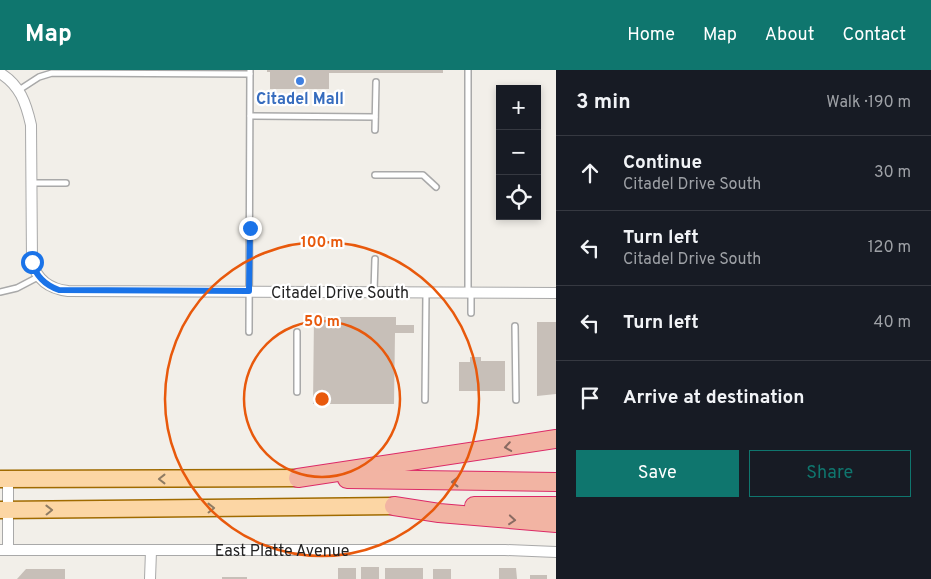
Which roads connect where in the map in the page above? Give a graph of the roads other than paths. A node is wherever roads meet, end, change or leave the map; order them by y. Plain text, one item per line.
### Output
1 (468, 70) edge
2 (250, 72) edge
3 (0, 73) edge
4 (376, 82) dead end
5 (19, 90) junction
6 (250, 116) junction
7 (375, 117) junction
8 (375, 130) dead end
9 (375, 175) dead end
10 (31, 183) junction
11 (66, 183) dead end
12 (436, 186) dead end
13 (374, 259) dead end
14 (38, 276) junction
15 (249, 291) junction
16 (0, 292) edge
17 (374, 292) junction
18 (426, 292) junction
19 (470, 292) junction
20 (556, 293) edge
21 (471, 313) dead end
22 (515, 326) dead end
23 (249, 332) dead end
24 (297, 332) dead end
25 (297, 392) dead end
26 (425, 400) dead end
27 (516, 400) dead end
28 (556, 439) edge
29 (298, 478) junction
30 (4, 479) edge
31 (556, 482) edge
32 (394, 506) junction
33 (556, 506) edge
34 (4, 510) edge
35 (556, 523) edge
36 (4, 550) edge
37 (151, 551) junction
38 (556, 552) edge
39 (150, 579) edge

1 - 19 lane
2 - 5 lane
2 - 6 lane
3 - 5 street
4 - 7 lane
5 - 10 street
6 - 7 lane
6 - 15 lane
7 - 8 lane
9 - 12 lane
10 - 11 lane
10 - 14 street
13 - 17 lane
14 - 15 street, Citadel Drive South
14 - 16 lane
15 - 17 street, Citadel Drive South
15 - 23 lane
17 - 18 street, Citadel Drive South
18 - 19 street, Citadel Drive South
18 - 26 lane
19 - 20 street, Citadel Drive South
19 - 21 lane
22 - 27 lane
24 - 25 lane
28 -> 29 highway
29 -> 30 main road, East Platte Avenue
31 -> 29 highway, East Platte Avenue
30 - 34 street, East Platte Avenue
32 - 33 highway
34 -> 32 main road
32 -> 35 highway
34 - 36 street, East Platte Avenue
36 - 37 street, East Platte Avenue
37 - 38 street, East Platte Avenue
37 - 39 street

